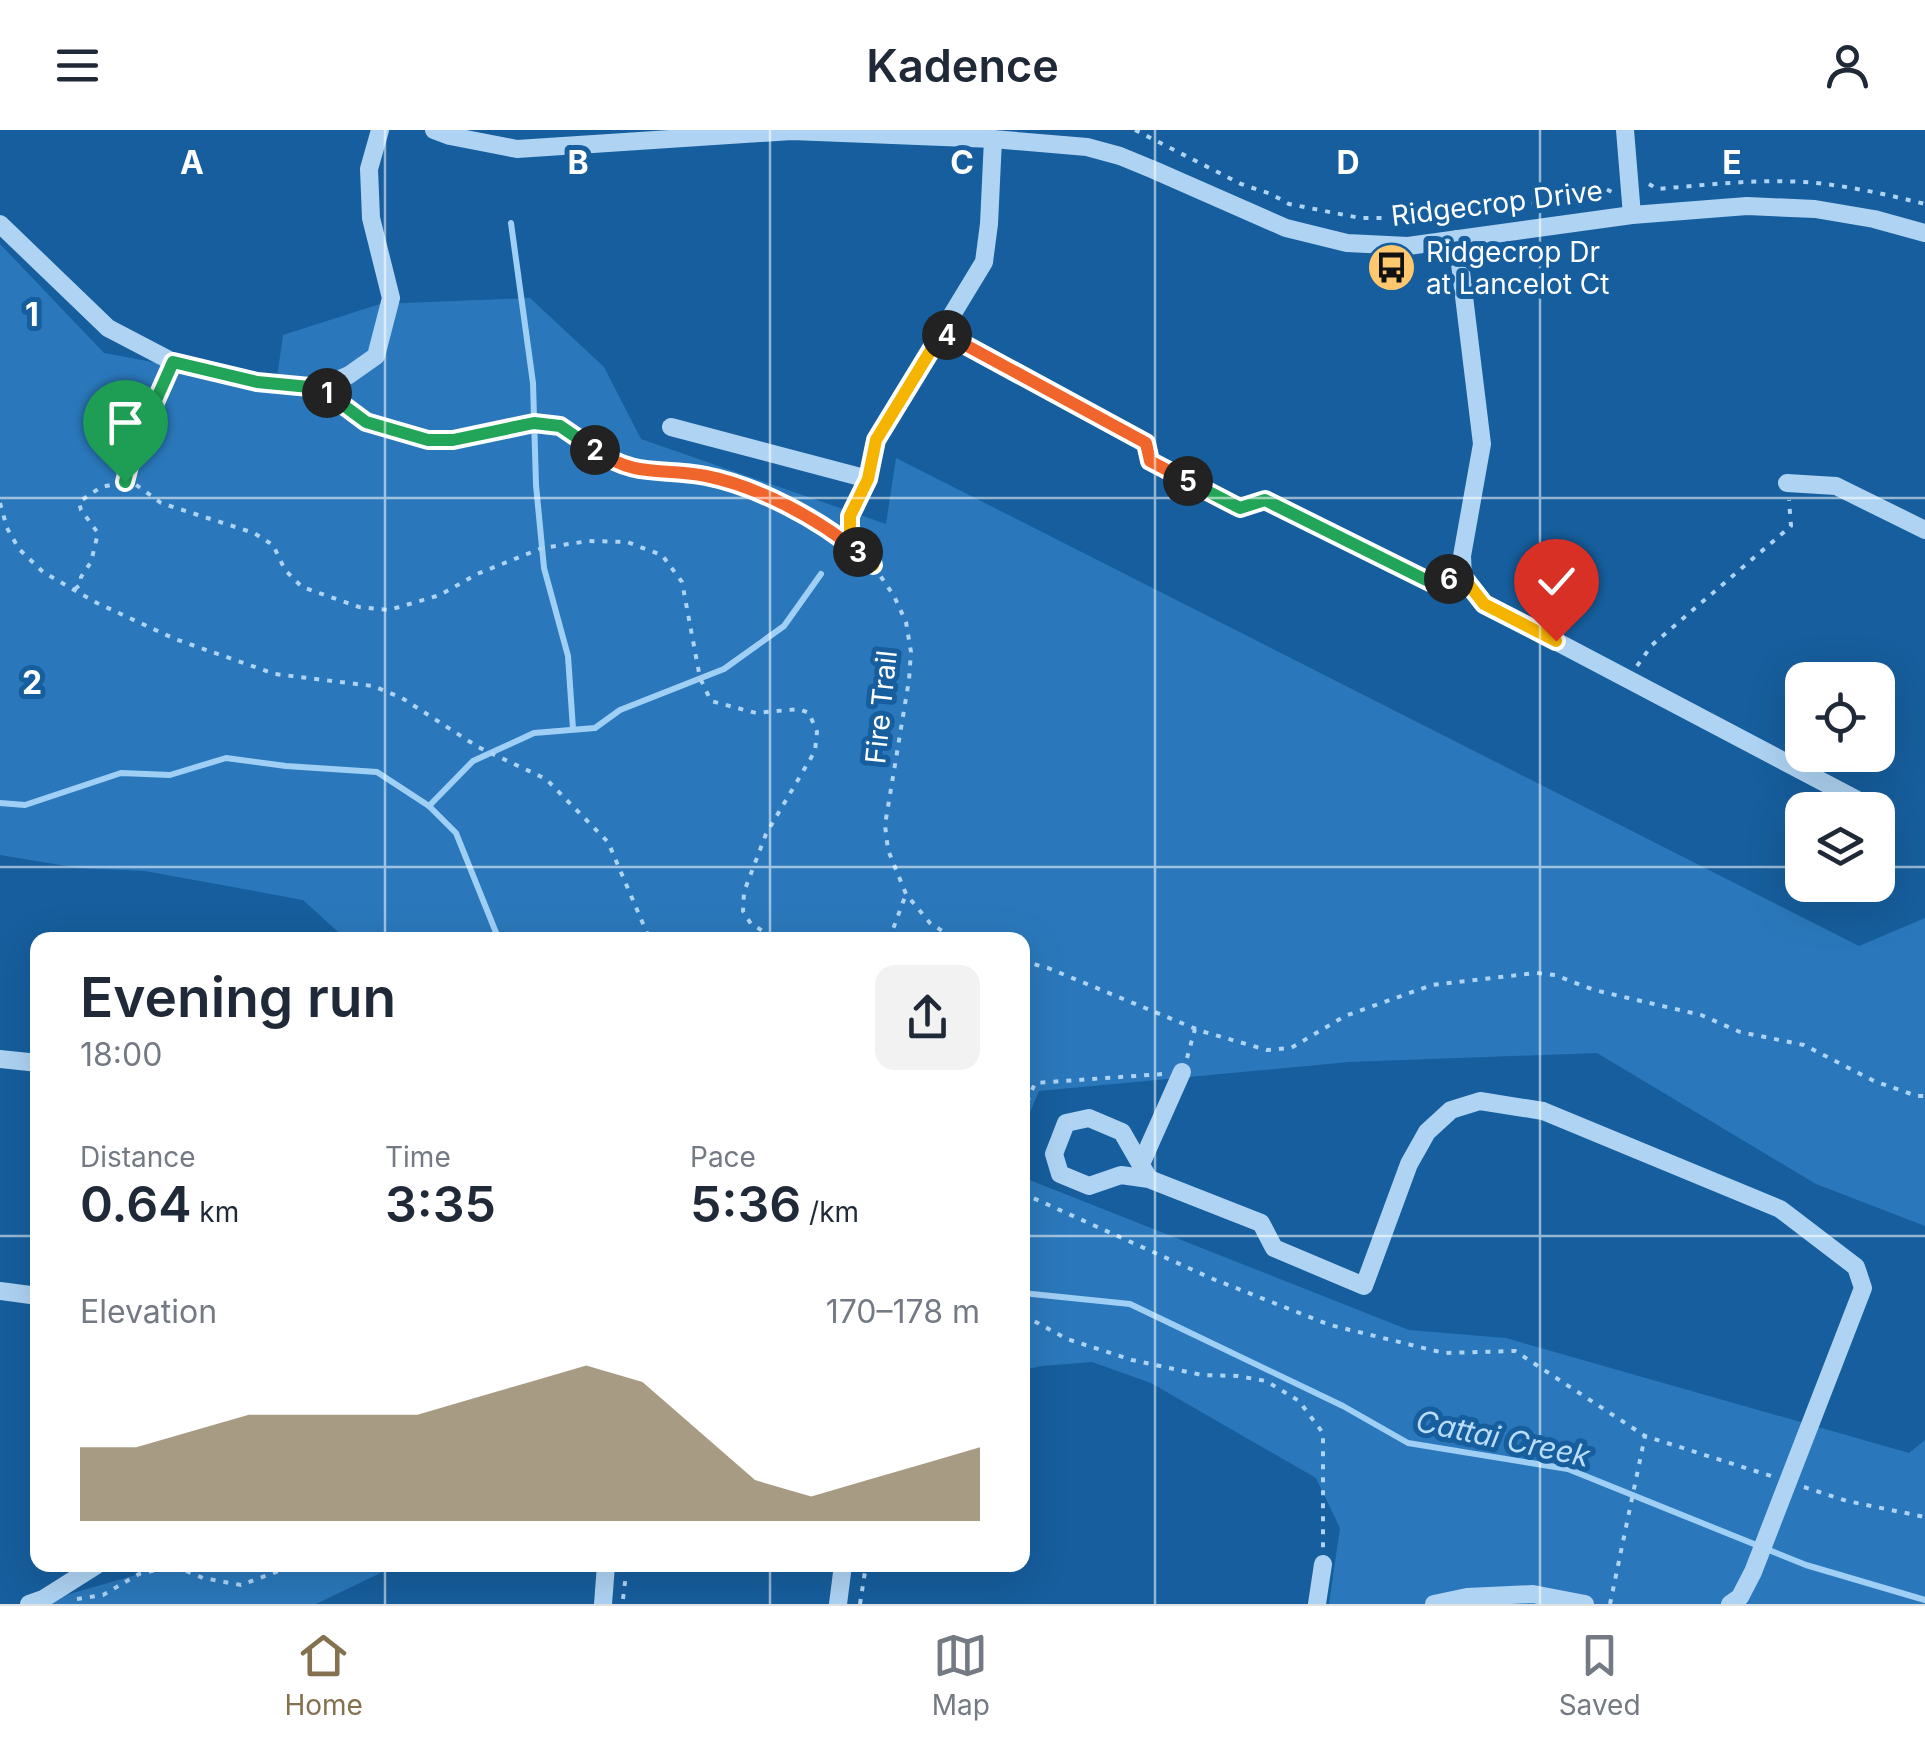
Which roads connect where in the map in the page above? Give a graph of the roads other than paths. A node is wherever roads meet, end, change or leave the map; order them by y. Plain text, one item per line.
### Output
1 (380, 130) edge
2 (434, 130) edge
3 (1624, 130) edge
4 (1088, 138) edge
5 (992, 139) junction
6 (1632, 215) junction
7 (0, 224) edge
8 (1925, 233) edge
9 (1457, 239) junction
10 (942, 332) junction
11 (670, 427) dead end
12 (1146, 443) road end
13 (1787, 483) road end
14 (1265, 500) road end
15 (1925, 530) edge
16 (1463, 577) junction
17 (1842, 792) edge
18 (0, 1059) edge
19 (30, 1061) edge
20 (1182, 1072) road end
21 (1145, 1171) junction
22 (0, 1291) edge
23 (30, 1295) edge
24 (1323, 1564) road end
25 (85, 1572) edge
26 (605, 1572) edge
27 (843, 1572) edge
28 (36, 1601) edge
29 (602, 1604) edge
30 (838, 1604) edge
31 (1317, 1604) edge
32 (1434, 1604) edge
33 (1584, 1604) edge
34 (1730, 1604) edge

1 - 7 street
2 - 5 street, Ridgecrop Drive
3 - 6 street
4 - 5 street, Ridgecrop Drive
4 - 9 street, Ridgecrop Drive
5 - 10 street
6 - 8 street, Ridgecrop Drive
6 - 9 street, Ridgecrop Drive
9 - 16 street
10 - 11 street
10 - 12 street
13 - 15 street
14 - 16 street
16 - 17 street
18 - 19 street
20 - 21 street
21 - 21 street
21 - 34 street
22 - 23 street
24 - 31 street
25 - 28 street
26 - 29 street
27 - 30 street
32 - 33 street

